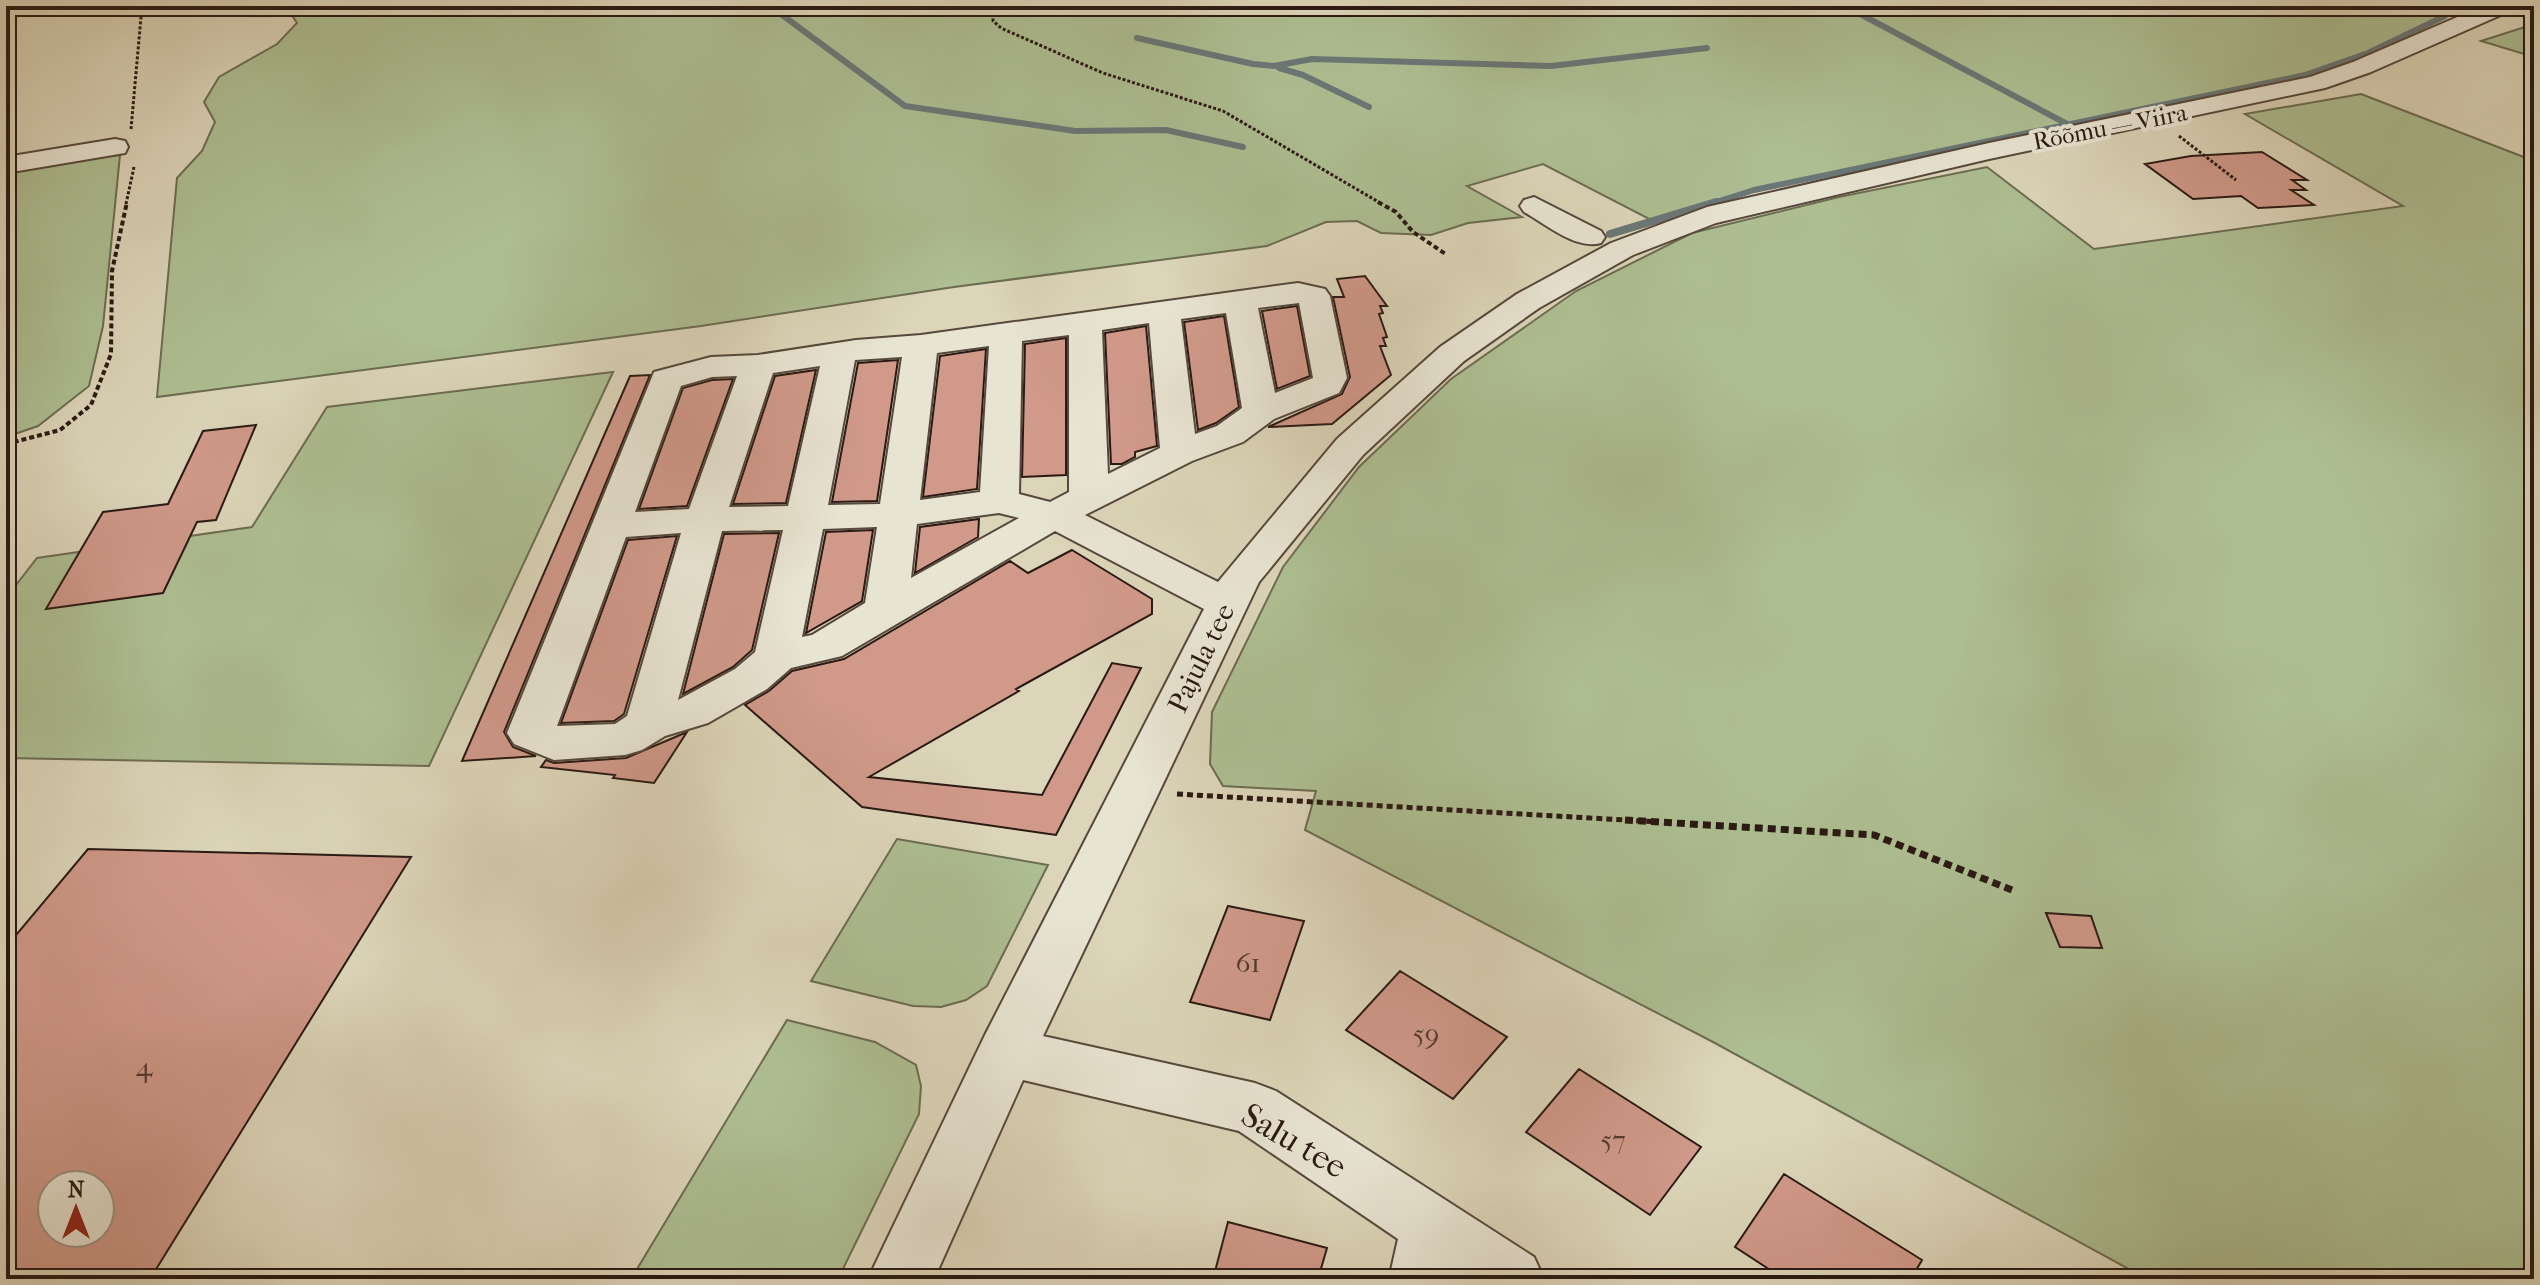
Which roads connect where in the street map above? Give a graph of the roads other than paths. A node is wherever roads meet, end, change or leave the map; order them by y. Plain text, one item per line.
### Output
1 (2502, 6) edge
2 (2437, 7) edge
3 (2478, 16) junction
4 (115, 147) road end
5 (6, 165) edge
6 (1534, 206) dead end
7 (1707, 216) joint
8 (1590, 237) dead end
9 (1240, 301) junction
10 (1164, 312) junction
11 (1085, 323) junction
12 (1006, 333) junction
13 (921, 345) junction
14 (840, 352) junction
15 (758, 365) junction
16 (1261, 411) junction
17 (1179, 453) junction
18 (999, 501) junction
19 (1071, 506) junction
20 (900, 515) junction
21 (804, 517) junction
22 (705, 520) junction
23 (611, 526) junction
24 (1228, 604) junction
25 (886, 609) junction
26 (776, 657) junction
27 (648, 725) junction
28 (1006, 1052) junction
29 (1427, 1253) edge
30 (901, 1279) edge
31 (1511, 1279) edge

1 - 3 street, Rõõmu — Viira
2 - 3 street
3 - 7 street, Rõõmu — Viira
4 - 5 street
6 - 8 street
7 - 24 street, Pajula tee
9 - 10 street
9 - 16 street
9 - 16 street
10 - 11 street
10 - 17 street
11 - 12 street
11 - 19 street
12 - 13 street
12 - 18 street
13 - 14 street
13 - 20 street
14 - 15 street
14 - 21 street
15 - 22 street
15 - 23 street
16 - 17 street
17 - 19 street
18 - 19 street
18 - 20 street
19 - 24 street
19 - 25 street
20 - 21 street
20 - 25 street
21 - 22 street
21 - 26 street
22 - 23 street
22 - 27 street
23 - 27 street
24 - 28 street, Pajula tee
25 - 26 street
26 - 27 street
28 - 29 street, Salu tee
28 - 30 street, Pajula tee
29 - 31 street, Salu tee

